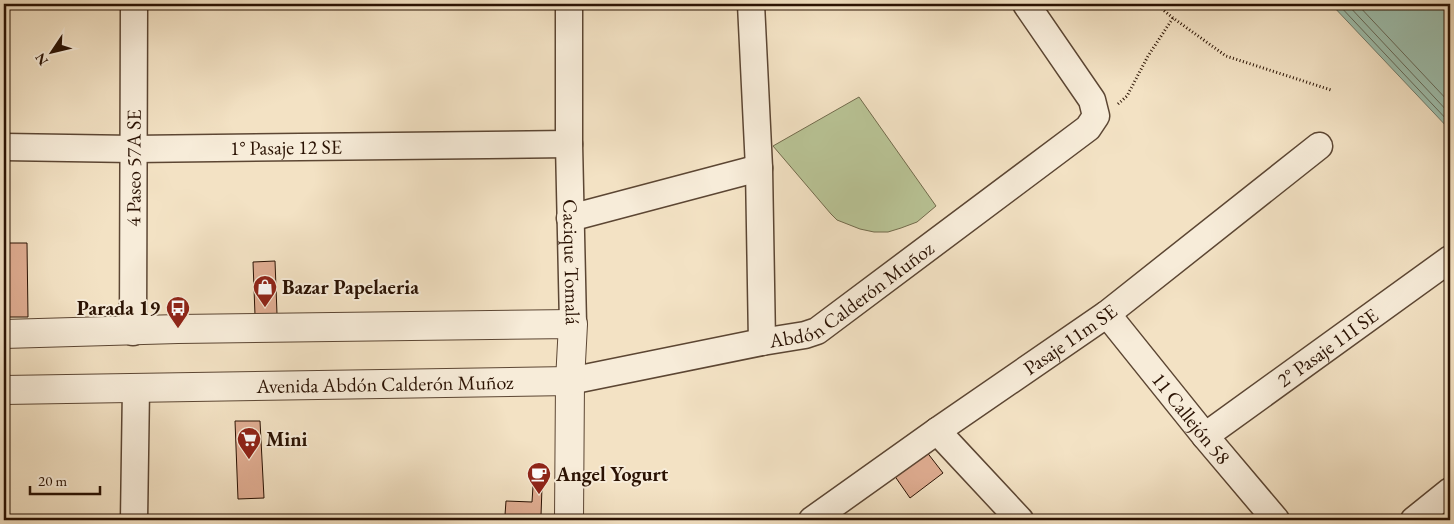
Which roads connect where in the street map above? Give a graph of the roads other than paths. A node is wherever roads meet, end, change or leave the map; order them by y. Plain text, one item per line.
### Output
1 (134, 4) edge
2 (569, 4) edge
3 (751, 4) edge
4 (1026, 4) edge
5 (569, 144) junction
6 (1319, 146) dead end
7 (4, 148) edge
8 (133, 149) junction
9 (759, 168) junction
10 (570, 218) junction
11 (1450, 259) edge
12 (1107, 314) junction
13 (573, 324) junction
14 (133, 332) junction
15 (4, 334) edge
16 (762, 342) junction
17 (570, 380) junction
18 (136, 388) junction
19 (4, 390) edge
20 (937, 431) junction
21 (1205, 436) junction
22 (1450, 491) edge
23 (134, 520) edge
24 (569, 520) edge
25 (812, 520) edge
26 (1020, 520) edge
27 (1276, 520) edge
28 (1414, 520) edge

1 - 8 street, 4 Paseo 57A SE
2 - 5 street, Cacique Tomalá
3 - 9 street, Abdón Calderón Muñoz
4 - 16 street, Abdón Calderón Muñoz
5 - 8 street, 1° Pasaje 12 SE
5 - 10 street, Cacique Tomalá
6 - 12 street, Pasaje 11m SE
7 - 8 street, 1° Pasaje 12 SE
8 - 14 street, 4 Paseo 57A SE
9 - 10 street
9 - 16 street, Abdón Calderón Muñoz
10 - 13 street, Cacique Tomalá
11 - 21 street, 2° Pasaje 11I SE
12 - 20 street, Pasaje 11m SE
12 - 21 street, 11 Callejón 58
13 - 14 street
13 - 17 street, Cacique Tomalá
14 - 15 street
16 - 17 street, Avenida Abdón Calderón Muñoz
17 - 18 street, Avenida Abdón Calderón Muñoz
17 - 24 street, Cacique Tomalá
18 - 19 street, Avenida Abdón Calderón Muñoz
18 - 23 street
20 - 25 street, Pasaje 11m SE
20 - 26 street
21 - 27 street, 11 Callejón 58
22 - 28 street

